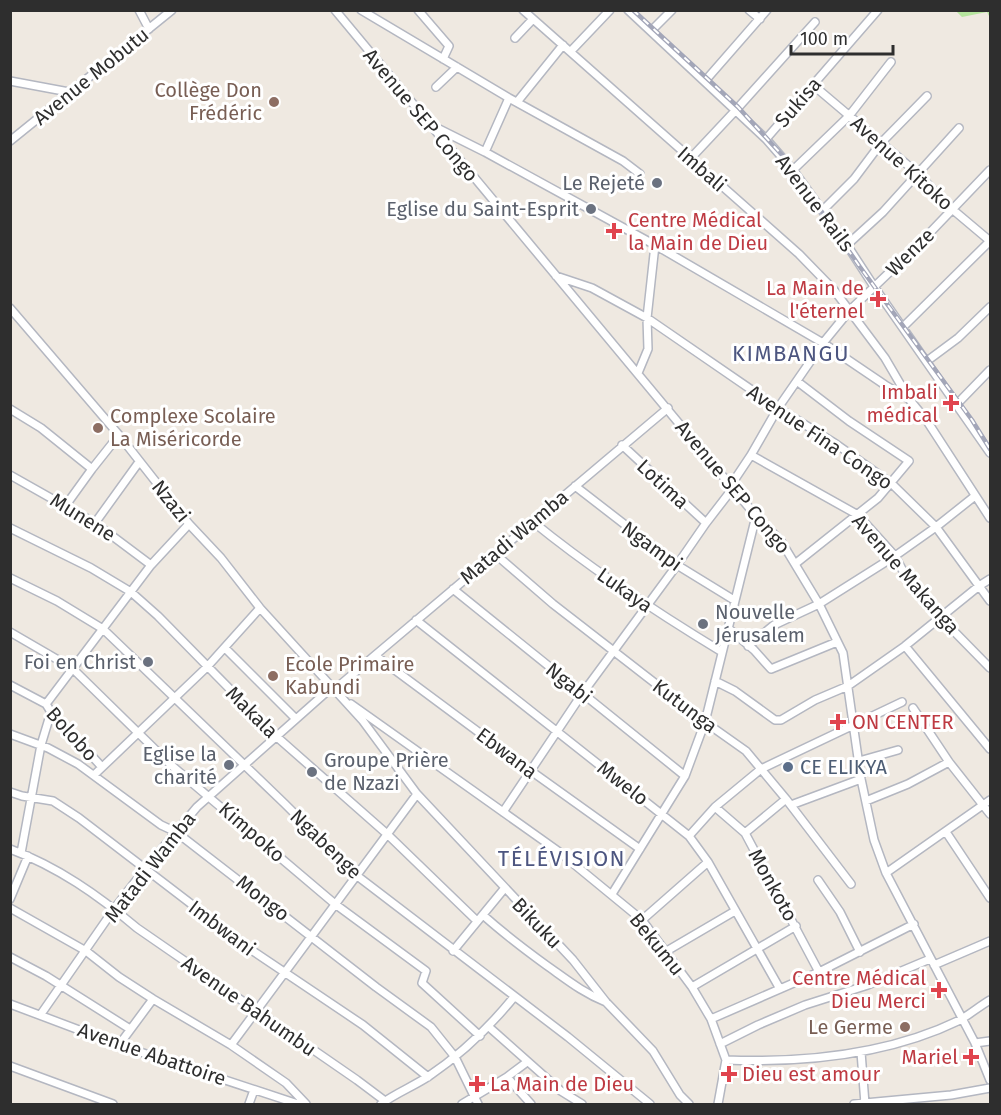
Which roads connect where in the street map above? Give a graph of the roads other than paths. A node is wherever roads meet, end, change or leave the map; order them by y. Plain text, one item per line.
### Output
1 (139, 10) edge
2 (172, 10) edge
3 (335, 10) edge
4 (361, 10) edge
5 (418, 10) edge
6 (523, 10) edge
7 (610, 10) edge
8 (628, 10) edge
9 (672, 10) edge
10 (749, 10) edge
11 (767, 10) edge
12 (878, 10) edge
13 (533, 19) junction
14 (760, 19) junction
15 (815, 22) dead end
16 (149, 29) junction
17 (651, 31) junction
18 (515, 38) dead end
19 (563, 45) junction
20 (571, 51) junction
21 (443, 59) junction
22 (891, 62) dead end
23 (457, 67) junction
24 (10, 81) edge
25 (705, 81) junction
26 (813, 86) junction
27 (436, 87) dead end
28 (69, 92) junction
29 (927, 96) dead end
30 (509, 98) junction
31 (517, 102) junction
32 (735, 111) junction
33 (849, 116) junction
34 (431, 125) junction
35 (958, 128) dead end
36 (766, 139) junction
37 (10, 141) edge
38 (881, 143) junction
39 (485, 152) junction
40 (690, 159) junction
41 (990, 170) edge
42 (793, 171) junction
43 (917, 173) junction
44 (640, 174) dead end
45 (952, 209) junction
46 (823, 210) junction
47 (990, 241) edge
48 (655, 245) junction
49 (847, 245) junction
50 (556, 276) junction
51 (875, 288) junction
52 (990, 307) edge
53 (10, 308) edge
54 (850, 310) junction
55 (647, 318) junction
56 (903, 327) junction
57 (823, 343) junction
58 (927, 361) junction
59 (990, 370) edge
60 (638, 373) junction
61 (798, 382) junction
62 (909, 399) junction
63 (957, 404) junction
64 (668, 408) junction
65 (778, 408) junction
66 (10, 409) edge
67 (118, 435) junction
68 (990, 437) edge
69 (983, 443) junction
70 (622, 445) junction
71 (990, 453) edge
72 (751, 455) junction
73 (139, 462) junction
74 (92, 469) junction
75 (10, 475) edge
76 (891, 483) junction
77 (575, 486) junction
78 (732, 486) junction
79 (975, 496) junction
80 (66, 505) junction
81 (858, 515) junction
82 (756, 516) junction
83 (990, 518) edge
84 (532, 521) junction
85 (95, 523) junction
86 (705, 523) junction
87 (189, 524) junction
88 (936, 527) junction
89 (10, 528) edge
90 (494, 553) junction
91 (894, 556) junction
92 (795, 564) junction
93 (677, 565) junction
94 (152, 566) junction
95 (10, 578) edge
96 (990, 579) edge
97 (979, 586) junction
98 (453, 589) junction
99 (131, 592) junction
100 (734, 600) junction
101 (990, 601) edge
102 (819, 604) junction
103 (646, 606) junction
104 (260, 608) junction
105 (940, 617) junction
106 (416, 620) junction
107 (728, 628) junction
108 (103, 629) junction
109 (10, 632) edge
110 (837, 642) junction
111 (748, 646) junction
112 (905, 646) junction
113 (225, 648) junction
114 (613, 651) junction
115 (722, 652) junction
116 (376, 656) junction
117 (207, 667) junction
118 (72, 668) junction
119 (990, 668) edge
120 (715, 681) junction
121 (10, 685) edge
122 (848, 686) junction
123 (333, 689) junction
124 (582, 694) junction
125 (174, 699) junction
126 (344, 699) junction
127 (902, 702) dead end
128 (46, 704) junction
129 (913, 708) dead end
130 (51, 712) junction
131 (296, 719) junction
132 (705, 722) junction
133 (854, 724) junction
134 (558, 732) junction
135 (139, 733) junction
136 (10, 734) edge
137 (277, 737) junction
138 (41, 745) junction
139 (990, 749) edge
140 (898, 750) dead end
141 (858, 761) junction
142 (949, 762) junction
143 (244, 765) junction
144 (102, 767) junction
145 (761, 769) junction
146 (531, 771) junction
147 (94, 775) junction
148 (685, 776) junction
149 (861, 779) junction
150 (10, 792) edge
151 (417, 794) junction
152 (208, 795) junction
153 (32, 798) junction
154 (990, 800) edge
155 (866, 801) junction
156 (788, 802) junction
157 (984, 806) junction
158 (715, 807) junction
159 (503, 812) junction
160 (663, 814) junction
161 (990, 814) edge
162 (176, 832) junction
163 (946, 832) junction
164 (745, 833) junction
165 (387, 834) junction
166 (689, 836) junction
167 (10, 849) edge
168 (640, 849) junction
169 (24, 854) junction
170 (708, 862) junction
171 (145, 869) junction
172 (886, 873) junction
173 (356, 875) junction
174 (818, 880) dead end
175 (851, 884) dead end
176 (504, 889) junction
177 (612, 894) junction
178 (990, 898) edge
179 (10, 899) edge
180 (335, 904) junction
181 (10, 908) edge
182 (114, 909) junction
183 (735, 911) junction
184 (480, 918) junction
185 (642, 920) junction
186 (914, 924) junction
187 (795, 926) junction
188 (311, 936) junction
189 (990, 941) edge
190 (757, 949) junction
191 (86, 951) junction
192 (453, 951) junction
193 (665, 952) junction
194 (860, 952) junction
195 (10, 957) edge
196 (932, 962) junction
197 (819, 972) junction
198 (284, 974) junction
199 (61, 986) junction
200 (692, 987) junction
201 (780, 989) junction
202 (514, 997) junction
203 (153, 999) junction
204 (990, 1000) edge
205 (606, 1002) junction
206 (10, 1004) edge
207 (255, 1011) junction
208 (41, 1014) junction
209 (711, 1019) junction
210 (961, 1019) junction
211 (489, 1027) junction
212 (130, 1029) junction
213 (480, 1036) junction
214 (990, 1041) edge
215 (975, 1043) junction
216 (720, 1044) junction
217 (119, 1045) junction
218 (231, 1045) junction
219 (861, 1052) junction
220 (455, 1057) junction
221 (726, 1060) junction
222 (527, 1062) junction
223 (10, 1066) edge
224 (428, 1077) junction
225 (507, 1077) junction
226 (990, 1080) edge
227 (990, 1088) edge
228 (254, 1090) junction
229 (477, 1101) edge
230 (383, 1103) edge
231 (113, 1104) edge
232 (249, 1104) edge
233 (298, 1104) edge
234 (306, 1104) edge
235 (462, 1104) edge
236 (531, 1104) edge
237 (582, 1104) edge
238 (650, 1104) edge
239 (689, 1104) edge
240 (718, 1104) edge
241 (854, 1104) edge
242 (865, 1104) edge

1 - 16 street
2 - 16 street, Avenue Mobutu
3 - 34 street, Avenue SEP Congo
4 - 21 street
5 - 21 street
6 - 13 street, Imbali
7 - 20 street
8 - 17 street, Avenue Rails
9 - 17 street
10 - 14 street
11 - 14 street
12 - 26 street, Sukisa
13 - 18 street
13 - 19 street, Imbali
14 - 25 street
15 - 32 street
16 - 28 street, Avenue Mobutu
17 - 25 street, Avenue Rails
19 - 20 street, Imbali
19 - 31 street
20 - 40 street, Imbali
21 - 23 street
22 - 33 street
23 - 27 street
23 - 30 street
24 - 28 street
25 - 32 street, Avenue Rails
26 - 33 street, Avenue Kitoko
26 - 36 street, Sukisa
28 - 37 street, Avenue Mobutu
29 - 38 street
30 - 31 street
30 - 39 street
31 - 44 street
32 - 36 street, Avenue Rails
32 - 40 street
33 - 38 street, Avenue Kitoko
33 - 42 street
34 - 39 street
34 - 50 street, Avenue SEP Congo
35 - 43 street
36 - 42 street, Avenue Rails
38 - 43 street, Avenue Kitoko
38 - 46 street
39 - 48 street
40 - 54 street, Imbali
41 - 45 street, Wenze
42 - 46 street, Avenue Rails
43 - 45 street, Avenue Kitoko
43 - 49 street
45 - 47 street, Avenue Kitoko
45 - 51 street, Wenze
46 - 49 street, Avenue Rails
47 - 56 street
48 - 55 street
48 - 57 street
49 - 51 street, Avenue Rails
50 - 55 street, Avenue Fina Congo
50 - 60 street, Avenue SEP Congo
51 - 54 street, Wenze
51 - 56 street, Avenue Rails
52 - 58 street
53 - 67 street, Nzazi
54 - 57 street, Wenze
54 - 62 street, Imbali
55 - 60 street
55 - 65 street, Avenue Fina Congo
56 - 58 street, Avenue Rails
57 - 61 street, Wenze
57 - 62 street
58 - 63 street, Avenue Rails
59 - 63 street
60 - 64 street, Avenue SEP Congo
61 - 65 street, Wenze
61 - 76 street
62 - 79 street, Imbali
63 - 69 street, Avenue Rails
64 - 70 street, Matadi Wamba
64 - 78 street, Avenue SEP Congo
65 - 72 street, Wenze
65 - 76 street, Avenue Fina Congo
66 - 74 street
67 - 73 street, Nzazi
67 - 74 street
68 - 69 street
69 - 71 street, Avenue Rails
70 - 77 street, Matadi Wamba
70 - 86 street, Lotima
72 - 78 street, Wenze
72 - 81 street, Avenue Makanga
73 - 85 street
73 - 87 street, Nzazi
74 - 80 street
75 - 80 street, Munene
76 - 81 street
76 - 88 street, Avenue Fina Congo
77 - 84 street, Matadi Wamba
77 - 93 street, Ngampi
78 - 82 street, Avenue SEP Congo
78 - 86 street, Wenze
79 - 83 street, Imbali
79 - 88 street
80 - 85 street, Munene
81 - 91 street, Avenue Makanga
81 - 92 street
82 - 92 street, Avenue SEP Congo
82 - 100 street
84 - 90 street, Matadi Wamba
84 - 103 street, Lukaya
85 - 94 street, Munene
86 - 93 street, Wenze
87 - 94 street
87 - 104 street, Nzazi
88 - 91 street
88 - 97 street, Avenue Fina Congo
89 - 99 street, Makala
90 - 98 street, Matadi Wamba
90 - 114 street, Kutunga
91 - 102 street
91 - 105 street, Avenue Makanga
92 - 102 street, Avenue SEP Congo
93 - 100 street, Ngampi
93 - 103 street, Wenze
94 - 99 street
95 - 108 street, Ngabenge
96 - 97 street
97 - 101 street, Avenue Fina Congo
97 - 105 street
98 - 106 street, Matadi Wamba
98 - 124 street, Ngabi
99 - 108 street
99 - 117 street, Makala
100 - 107 street
102 - 110 street, Avenue SEP Congo
102 - 111 street
103 - 114 street, Wenze
103 - 115 street, Lukaya
104 - 113 street
104 - 123 street, Nzazi
105 - 112 street
105 - 119 street, Avenue Makanga
106 - 116 street, Matadi Wamba
106 - 134 street, Mwelo
107 - 111 street
107 - 115 street
108 - 118 street
108 - 125 street, Ngabenge
109 - 118 street, Kimpoko
110 - 111 street
110 - 122 street, Avenue SEP Congo
112 - 122 street
112 - 139 street
113 - 117 street
113 - 131 street
114 - 124 street, Wenze
114 - 132 street, Kutunga
115 - 120 street
116 - 123 street, Matadi Wamba
116 - 146 street, Ebwana
117 - 125 street
117 - 137 street, Makala
118 - 128 street
118 - 135 street, Kimpoko
120 - 122 street
120 - 132 street
121 - 128 street, Bolobo
122 - 133 street, Avenue SEP Congo
123 - 126 street, Bikuku
123 - 131 street, Matadi Wamba
124 - 134 street, Wenze
124 - 148 street, Ngabi
125 - 135 street
125 - 143 street, Ngabenge
126 - 151 street, Bikuku
126 - 159 street, Bekumu
127 - 133 street
128 - 130 street, Bolobo
129 - 142 street
130 - 138 street
130 - 144 street, Bolobo
131 - 137 street, Matadi Wamba
132 - 145 street, Kutunga
132 - 148 street
133 - 141 street, Avenue SEP Congo
133 - 145 street
134 - 146 street, Wenze
134 - 160 street, Mwelo
135 - 144 street
135 - 152 street, Kimpoko
136 - 138 street, Mongo
137 - 143 street, Matadi Wamba
137 - 165 street, Makala
138 - 147 street, Mongo
138 - 153 street
140 - 141 street
141 - 149 street, Avenue SEP Congo
142 - 155 street
142 - 157 street
143 - 152 street, Matadi Wamba
143 - 173 street, Ngabenge
144 - 147 street
145 - 156 street, Kutunga
145 - 158 street
146 - 159 street, Wenze
146 - 168 street, Ebwana
147 - 162 street, Mongo
148 - 160 street
149 - 155 street, Avenue SEP Congo
149 - 156 street
150 - 153 street, Imbwani
151 - 165 street
151 - 176 street, Bikuku
152 - 162 street, Matadi Wamba
152 - 180 street, Kimpoko
153 - 169 street
153 - 171 street, Imbwani
154 - 157 street
155 - 172 street, Avenue SEP Congo
156 - 164 street
156 - 175 street, Kutunga
157 - 161 street
157 - 163 street
158 - 164 street, Monkoto
158 - 166 street
159 - 177 street, Bekumu
160 - 166 street, Mwelo
160 - 168 street
162 - 171 street, Matadi Wamba
162 - 188 street, Mongo
163 - 172 street
163 - 178 street
164 - 187 street, Monkoto
165 - 173 street
165 - 184 street, Makala
166 - 170 street, Mwelo
167 - 169 street, Avenue Bahumbu
168 - 177 street
169 - 179 street
169 - 182 street, Avenue Bahumbu
170 - 183 street, Mwelo
170 - 185 street
171 - 182 street, Matadi Wamba
171 - 198 street, Imbwani
172 - 186 street, Avenue SEP Congo
173 - 180 street
173 - 192 street, Ngabenge
174 - 194 street
176 - 184 street
176 - 205 street, Bikuku
177 - 185 street, Bekumu
180 - 188 street
180 - 213 street, Kimpoko
181 - 191 street
182 - 191 street, Matadi Wamba
182 - 207 street, Avenue Bahumbu
183 - 190 street, Mwelo
183 - 193 street
184 - 192 street
184 - 205 street, Makala
185 - 193 street, Bekumu
186 - 194 street
186 - 196 street, Avenue SEP Congo
187 - 190 street
187 - 197 street, Monkoto
188 - 198 street
188 - 220 street, Mongo
189 - 196 street
190 - 200 street
190 - 201 street, Mwelo
191 - 199 street, Matadi Wamba
191 - 203 street
192 - 202 street, Ngabenge
193 - 200 street, Bekumu
194 - 197 street
195 - 199 street
196 - 210 street, Avenue SEP Congo
196 - 216 street
197 - 201 street
198 - 207 street
198 - 224 street, Imbwani
199 - 208 street, Matadi Wamba
199 - 212 street
200 - 209 street, Bekumu
201 - 209 street
202 - 211 street
202 - 238 street, Ngabenge
203 - 212 street
203 - 218 street
204 - 210 street
205 - 239 street, Bikuku
206 - 208 street, Avenue Abattoire
207 - 218 street
207 - 230 street, Avenue Bahumbu
208 - 217 street, Avenue Abattoire
209 - 216 street, Bekumu
210 - 215 street, Avenue SEP Congo
210 - 219 street
211 - 213 street
211 - 222 street
212 - 217 street
213 - 220 street
214 - 215 street
215 - 226 street, Avenue SEP Congo
216 - 221 street, Bekumu
217 - 228 street, Avenue Abattoire
218 - 234 street
219 - 221 street
219 - 242 street
220 - 224 street
220 - 229 street, Mongo
221 - 240 street
222 - 225 street
222 - 237 street
223 - 231 street
224 - 230 street
225 - 229 street
225 - 236 street
227 - 242 street
228 - 232 street
228 - 233 street, Avenue Abattoire
229 - 235 street
241 - 242 street

